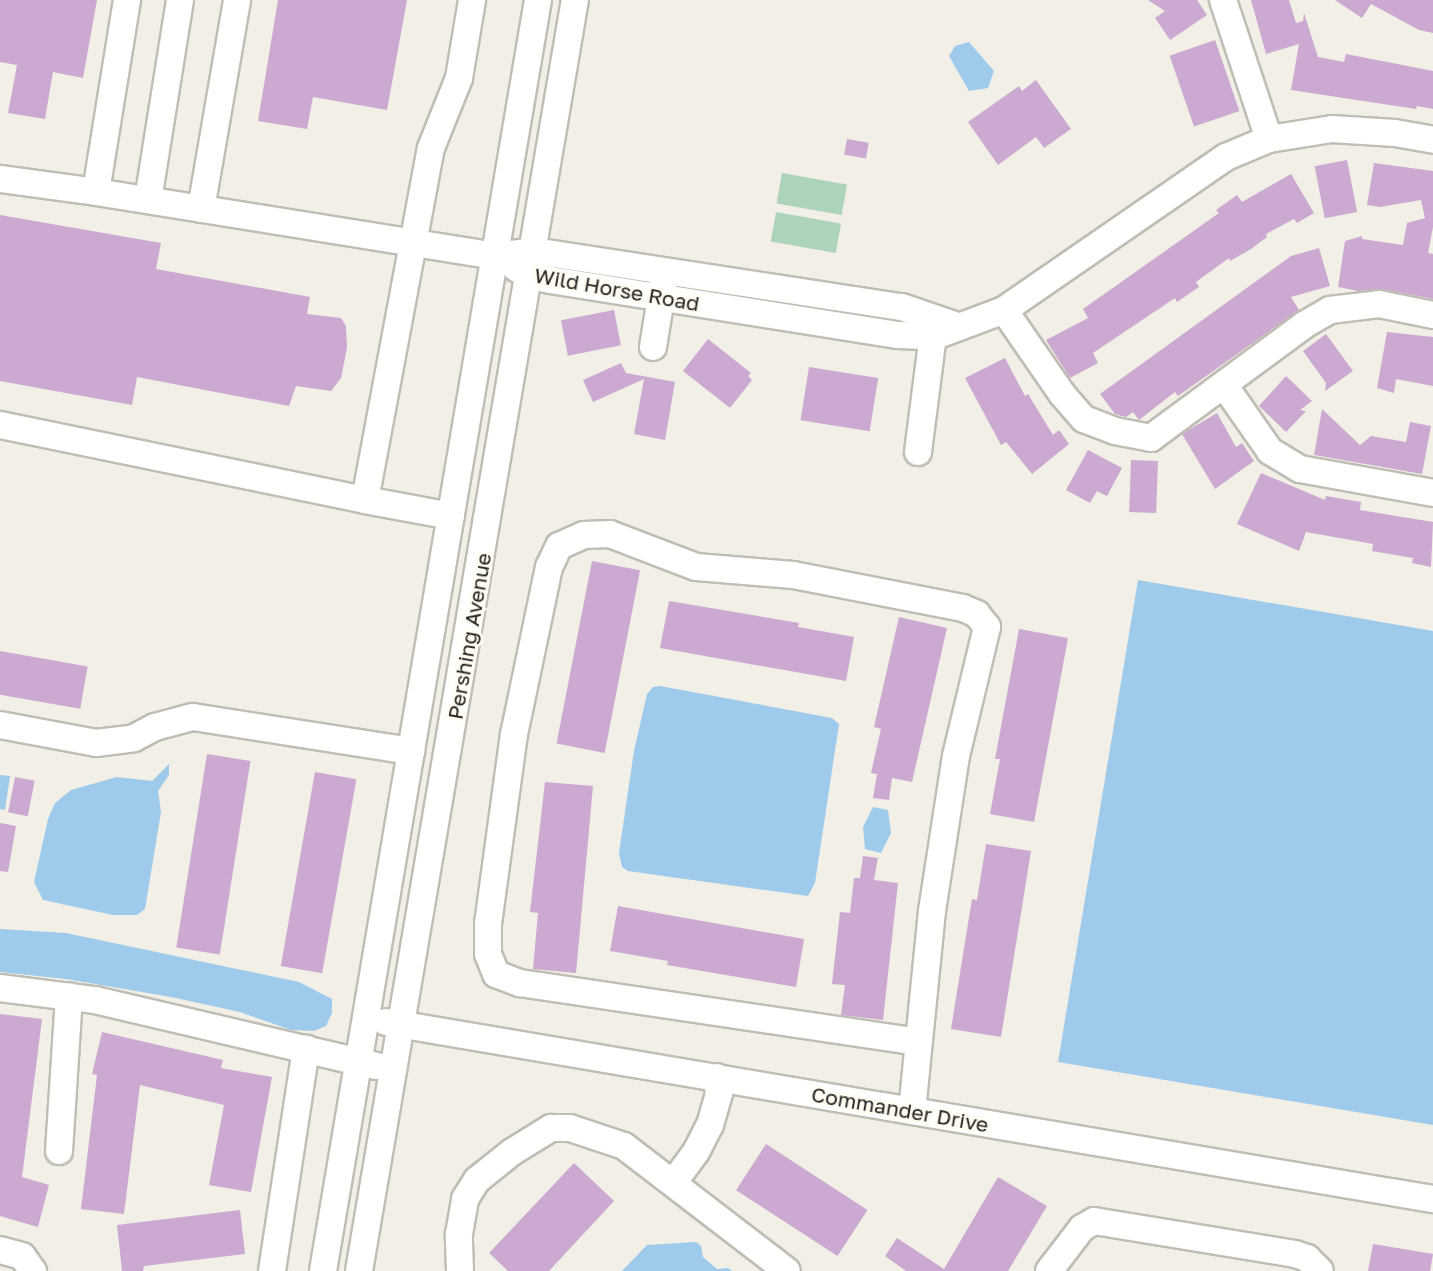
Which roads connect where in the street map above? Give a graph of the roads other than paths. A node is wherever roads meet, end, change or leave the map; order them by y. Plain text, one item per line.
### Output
1 (127, 0) edge
2 (180, 0) edge
3 (237, 0) edge
4 (472, 0) edge
5 (538, 0) edge
6 (575, 0) edge
7 (1223, 0) edge
8 (1269, 139) junction
9 (1433, 140) edge
10 (0, 179) edge
11 (96, 192) junction
12 (148, 200) junction
13 (201, 209) junction
14 (414, 242) junction
15 (495, 256) junction
16 (532, 263) junction
17 (665, 271) junction
18 (661, 297) junction
19 (1004, 310) junction
20 (1433, 315) edge
21 (943, 327) junction
22 (653, 347) dead end
23 (1224, 385) junction
24 (0, 425) edge
25 (918, 452) dead end
26 (1433, 494) edge
27 (365, 500) junction
28 (451, 516) junction
29 (0, 725) edge
30 (411, 751) junction
31 (0, 988) edge
32 (69, 996) junction
33 (367, 1019) junction
34 (403, 1024) junction
35 (921, 1033) junction
36 (306, 1049) junction
37 (359, 1062) junction
38 (395, 1070) junction
39 (717, 1077) junction
40 (912, 1111) junction
41 (59, 1151) dead end
42 (674, 1182) junction
43 (1433, 1199) edge
44 (0, 1250) edge
45 (33, 1271) edge
46 (272, 1271) edge
47 (323, 1271) edge
48 (359, 1271) edge
49 (460, 1271) edge
50 (787, 1271) edge
51 (1049, 1271) edge
52 (1320, 1271) edge

1 - 11 street
2 - 12 street
3 - 13 street
4 - 14 street
5 - 15 street, Pershing Avenue
6 - 16 street, Pershing Avenue
7 - 8 street
8 - 9 street, Wild Horse Road
8 - 19 street, Wild Horse Road
10 - 11 street, Wild Horse Road
11 - 12 street, Wild Horse Road
12 - 13 street, Wild Horse Road
13 - 14 street, Wild Horse Road
14 - 15 street, Wild Horse Road
14 - 27 street
15 - 16 street, Wild Horse Road
15 - 28 street, Pershing Avenue
16 - 17 street, Wild Horse Road
16 - 18 street, Wild Horse Road
16 - 34 street, Pershing Avenue
17 - 18 street
17 - 21 street, Wild Horse Road
18 - 21 street, Wild Horse Road
18 - 22 street
19 - 21 street, Wild Horse Road
19 - 23 street
20 - 23 street
21 - 25 street
23 - 26 street
24 - 27 street
27 - 28 street
28 - 30 street, Pershing Avenue
29 - 30 street
30 - 33 street, Pershing Avenue
31 - 32 street
32 - 36 street
32 - 41 street
33 - 34 street, Commander Drive
33 - 37 street, Pershing Avenue
34 - 38 street, Pershing Avenue
34 - 39 street, Commander Drive
35 - 35 street
35 - 40 street
36 - 37 street
36 - 46 street
37 - 38 street
37 - 47 street, Pershing Avenue
38 - 48 street, Pershing Avenue
39 - 40 street, Commander Drive
39 - 42 street
40 - 43 street, Commander Drive
42 - 49 street
42 - 50 street
44 - 45 street
51 - 52 street

